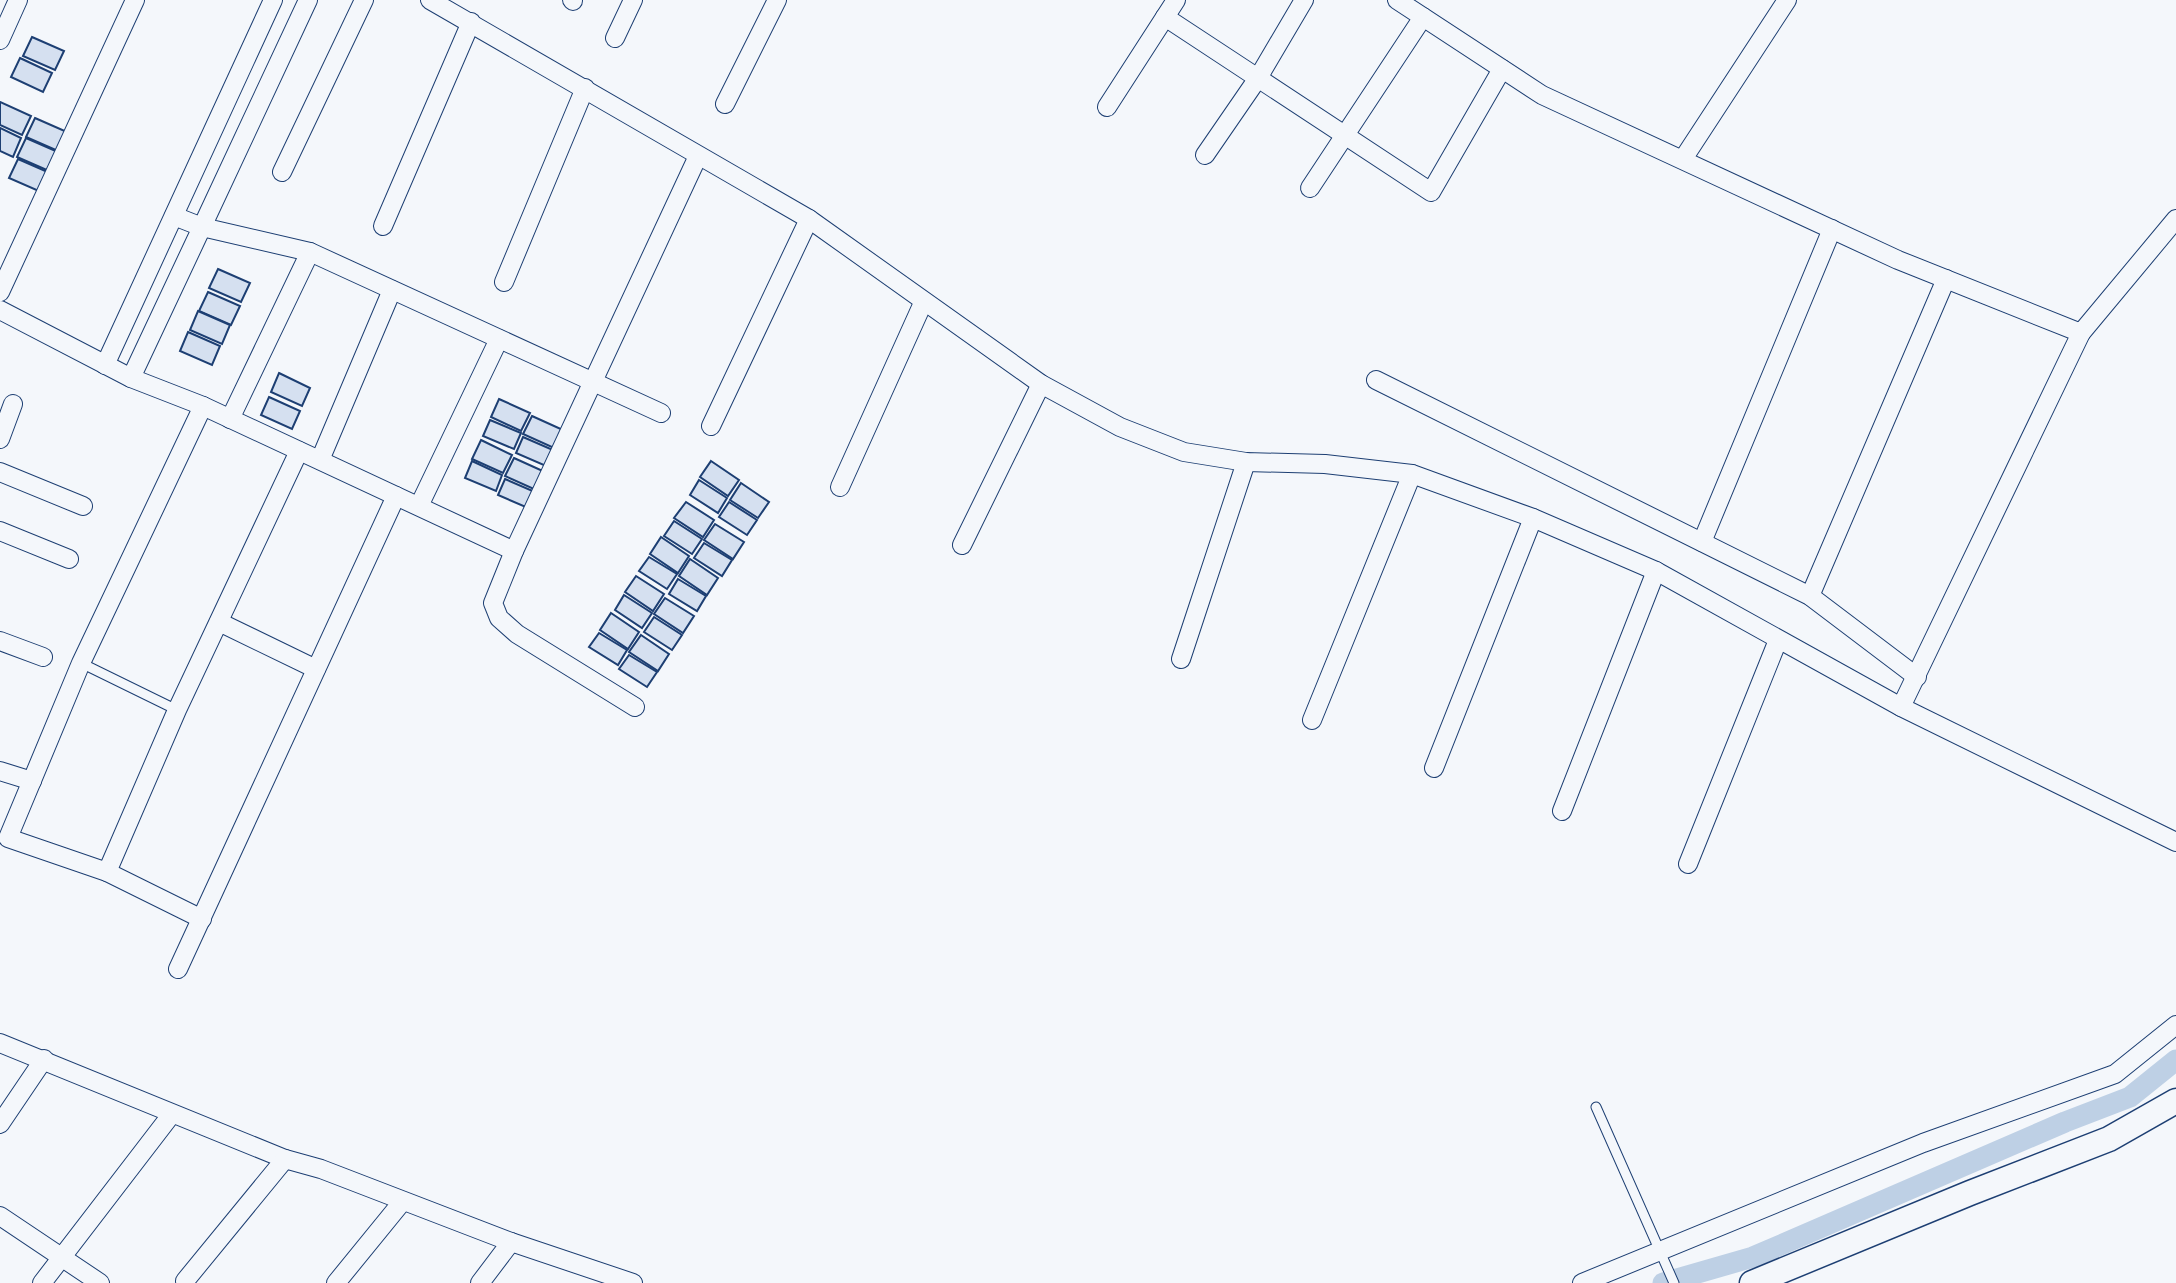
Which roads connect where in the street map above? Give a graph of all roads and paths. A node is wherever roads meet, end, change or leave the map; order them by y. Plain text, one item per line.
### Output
1 (18, 0) edge
2 (135, 0) edge
3 (273, 0) edge
4 (308, 0) edge
5 (364, 0) edge
6 (430, 0) edge
7 (633, 0) edge
8 (777, 0) edge
9 (1176, 0) edge
10 (1304, 0) edge
11 (1397, 0) edge
12 (1787, 0) edge
13 (1165, 17) junction
14 (1423, 17) junction
15 (471, 22) junction
16 (615, 38) dead end
17 (0, 40) edge
18 (1502, 69) junction
19 (1258, 78) junction
20 (585, 88) junction
21 (725, 104) dead end
22 (1107, 107) dead end
23 (1346, 136) junction
24 (1205, 155) dead end
25 (698, 156) junction
26 (1683, 159) junction
27 (282, 172) dead end
28 (1310, 188) dead end
29 (174, 216) junction
30 (809, 219) junction
31 (2176, 219) edge
32 (383, 226) dead end
33 (202, 227) junction
34 (1832, 229) junction
35 (310, 252) junction
36 (1946, 279) junction
37 (504, 282) dead end
38 (392, 290) junction
39 (0, 292) edge
40 (923, 303) junction
41 (0, 310) edge
42 (2081, 333) junction
43 (499, 339) junction
44 (105, 365) junction
45 (131, 379) junction
46 (1376, 380) dead end
47 (593, 382) junction
48 (1041, 384) junction
49 (13, 404) dead end
50 (203, 406) junction
51 (661, 413) dead end
52 (230, 419) junction
53 (711, 426) dead end
54 (0, 439) edge
55 (299, 451) junction
56 (320, 460) junction
57 (1246, 462) junction
58 (0, 472) edge
59 (1412, 474) junction
60 (840, 487) dead end
61 (396, 496) junction
62 (83, 506) dead end
63 (419, 506) junction
64 (1533, 518) junction
65 (0, 531) edge
66 (1702, 542) junction
67 (962, 545) dead end
68 (514, 551) junction
69 (69, 559) dead end
70 (1656, 571) junction
71 (1810, 596) junction
72 (219, 622) junction
73 (1778, 640) junction
74 (0, 641) edge
75 (43, 657) dead end
76 (1181, 659) dead end
77 (81, 663) junction
78 (316, 669) junction
79 (1909, 692) junction
80 (635, 708) dead end
81 (177, 710) junction
82 (1312, 720) dead end
83 (1434, 768) dead end
84 (0, 771) edge
85 (32, 781) junction
86 (1562, 811) dead end
87 (2176, 842) edge
88 (4, 845) edge
89 (1688, 864) dead end
90 (107, 872) junction
91 (202, 919) junction
92 (178, 969) dead end
93 (2176, 1025) edge
94 (0, 1043) edge
95 (44, 1059) junction
96 (2176, 1101) edge
97 (1596, 1107) dead end
98 (171, 1115) junction
99 (0, 1124) edge
100 (285, 1159) junction
101 (402, 1202) junction
102 (0, 1216) edge
103 (511, 1242) junction
104 (1660, 1252) junction
105 (61, 1256) junction
106 (616, 1275) junction
107 (185, 1281) edge
108 (42, 1283) edge
109 (100, 1283) edge
110 (335, 1283) edge
111 (480, 1283) edge
112 (598, 1283) edge
113 (634, 1283) edge
114 (1581, 1283) edge
115 (1674, 1283) edge
116 (1754, 1283) edge

1 - 17 street
2 - 39 street
3 - 29 street
4 - 33 street
5 - 27 street
6 - 15 street
7 - 16 street
8 - 21 street
9 - 13 street
10 - 19 street
11 - 14 street
12 - 26 street
13 - 19 street
13 - 22 street
14 - 18 street
14 - 23 street
15 - 20 street
15 - 32 street
18 - 23 street
18 - 26 street
19 - 23 street
19 - 24 street
20 - 25 street
20 - 37 street
23 - 28 street
25 - 30 street
25 - 47 street
26 - 34 street
29 - 33 street
29 - 44 street
30 - 40 street
30 - 53 street
31 - 42 street
33 - 35 street
33 - 45 street
34 - 36 street
34 - 66 street
35 - 38 street
35 - 52 street
36 - 42 street
36 - 71 street
38 - 43 street
38 - 56 street
40 - 48 street
40 - 60 street
41 - 44 street
42 - 79 street
43 - 47 street
43 - 63 street
44 - 45 street
45 - 50 street
46 - 66 street
47 - 51 street
47 - 68 street
48 - 57 street
48 - 67 street
49 - 54 street
50 - 52 street
50 - 77 street
52 - 55 street
55 - 56 street
55 - 72 street
56 - 61 street
57 - 59 street
57 - 76 street
58 - 62 street
59 - 64 street
59 - 82 street
61 - 63 street
61 - 78 street
63 - 68 street
64 - 70 street
64 - 83 street
65 - 69 street
66 - 71 street
68 - 80 street
70 - 73 street
70 - 86 street
71 - 79 street
72 - 78 street
72 - 81 street
73 - 79 street
73 - 89 street
74 - 75 street
77 - 81 lane
77 - 85 street
78 - 91 street
79 - 87 street
81 - 90 street
84 - 85 street
85 - 88 street
88 - 90 street
90 - 91 street
91 - 92 street
93 - 104 street
94 - 95 street
95 - 98 street
95 - 99 street
96 - 116 street
97 - 104 lane
98 - 100 street
98 - 105 street
100 - 101 street
100 - 107 street
101 - 103 street
101 - 110 street
102 - 105 street
103 - 106 street
103 - 111 street
104 - 114 street
104 - 115 lane
105 - 108 street
105 - 109 street
106 - 112 street
106 - 113 street

